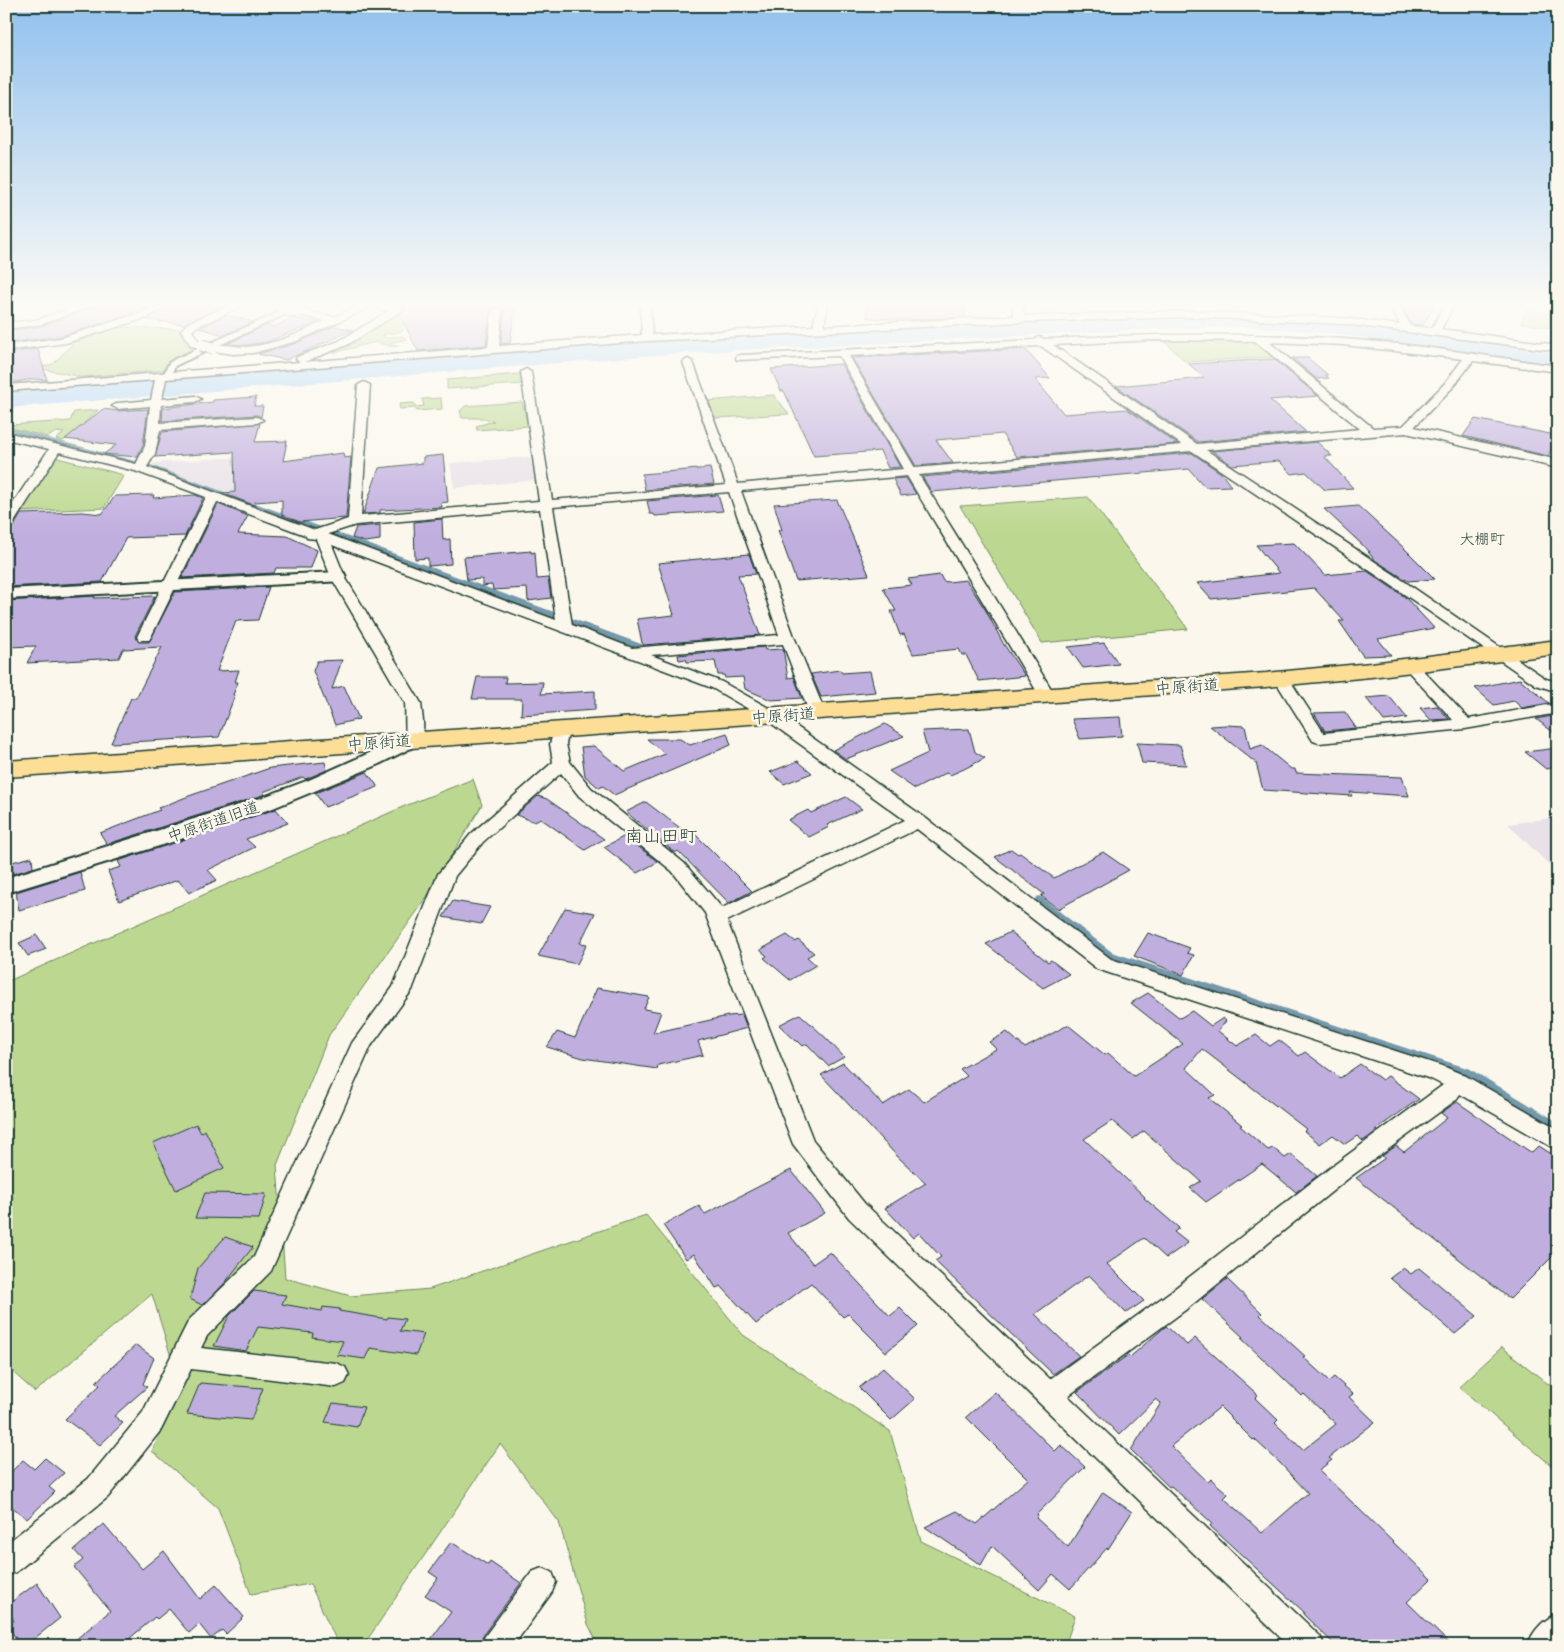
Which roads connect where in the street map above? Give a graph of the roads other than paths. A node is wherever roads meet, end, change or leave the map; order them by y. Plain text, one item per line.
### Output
1 (90, 381) edge
2 (162, 381) edge
3 (527, 381) edge
4 (695, 381) edge
5 (858, 381) edge
6 (1097, 381) edge
7 (1309, 381) edge
8 (1451, 381) edge
9 (364, 386) dead end
10 (6, 388) edge
11 (195, 399) dead end
12 (156, 402) junction
13 (118, 406) dead end
14 (256, 420) dead end
15 (156, 427) junction
16 (1406, 429) junction
17 (1370, 432) junction
18 (6, 435) edge
19 (56, 447) junction
20 (1194, 448) junction
21 (1558, 464) edge
22 (141, 466) junction
23 (910, 471) junction
24 (732, 488) junction
25 (213, 496) junction
26 (545, 505) junction
27 (354, 522) junction
28 (6, 524) edge
29 (316, 536) junction
30 (338, 577) junction
31 (167, 586) junction
32 (6, 594) edge
33 (565, 627) junction
34 (144, 637) dead end
35 (788, 639) junction
36 (1558, 648) edge
37 (629, 652) junction
38 (1501, 655) junction
39 (1411, 666) junction
40 (1282, 679) junction
41 (1558, 687) edge
42 (1047, 695) junction
43 (1558, 708) edge
44 (817, 712) junction
45 (770, 715) junction
46 (1465, 724) junction
47 (561, 730) junction
48 (414, 739) junction
49 (562, 763) junction
50 (6, 769) edge
51 (918, 821) junction
52 (6, 886) edge
53 (718, 918) junction
54 (1458, 1082) junction
55 (1558, 1140) edge
56 (184, 1357) junction
57 (336, 1375) dead end
58 (1048, 1396) junction
59 (6, 1562) edge
60 (542, 1582) dead end
61 (1558, 1628) edge
62 (495, 1646) edge
63 (1310, 1646) edge
64 (1542, 1646) edge

1 - 10 street
2 - 12 street
3 - 26 street
4 - 24 street
5 - 23 street
6 - 20 street
7 - 17 street
8 - 16 street
9 - 27 street
11 - 12 street
12 - 13 street
12 - 15 street
14 - 15 street
15 - 22 street
16 - 17 street
16 - 21 street
17 - 20 street
18 - 19 street
19 - 22 street
19 - 28 street
20 - 23 street
20 - 38 street
22 - 25 street
23 - 24 street
23 - 42 street
24 - 26 street
24 - 35 street
25 - 29 street
25 - 31 street
26 - 27 street
26 - 33 street
27 - 29 street
29 - 30 street
29 - 33 street
30 - 31 street
30 - 48 street
31 - 32 street
31 - 34 street
33 - 37 street
35 - 37 street
35 - 44 street
36 - 38 main road, 中原街道
37 - 45 street
38 - 39 main road, 中原街道
38 - 41 street
39 - 40 main road, 中原街道
39 - 46 street
40 - 42 main road, 中原街道
40 - 46 street
42 - 44 main road, 中原街道
43 - 46 street
44 - 45 main road, 中原街道
45 - 47 main road, 中原街道
45 - 51 street
47 - 48 main road, 中原街道
47 - 49 street
48 - 50 main road, 中原街道
48 - 52 street, 中原街道旧道
49 - 53 street
49 - 56 street
51 - 53 street
51 - 54 street
53 - 58 street
54 - 55 street
54 - 58 street
56 - 57 street
56 - 59 street
58 - 63 street
60 - 62 street
61 - 64 street

